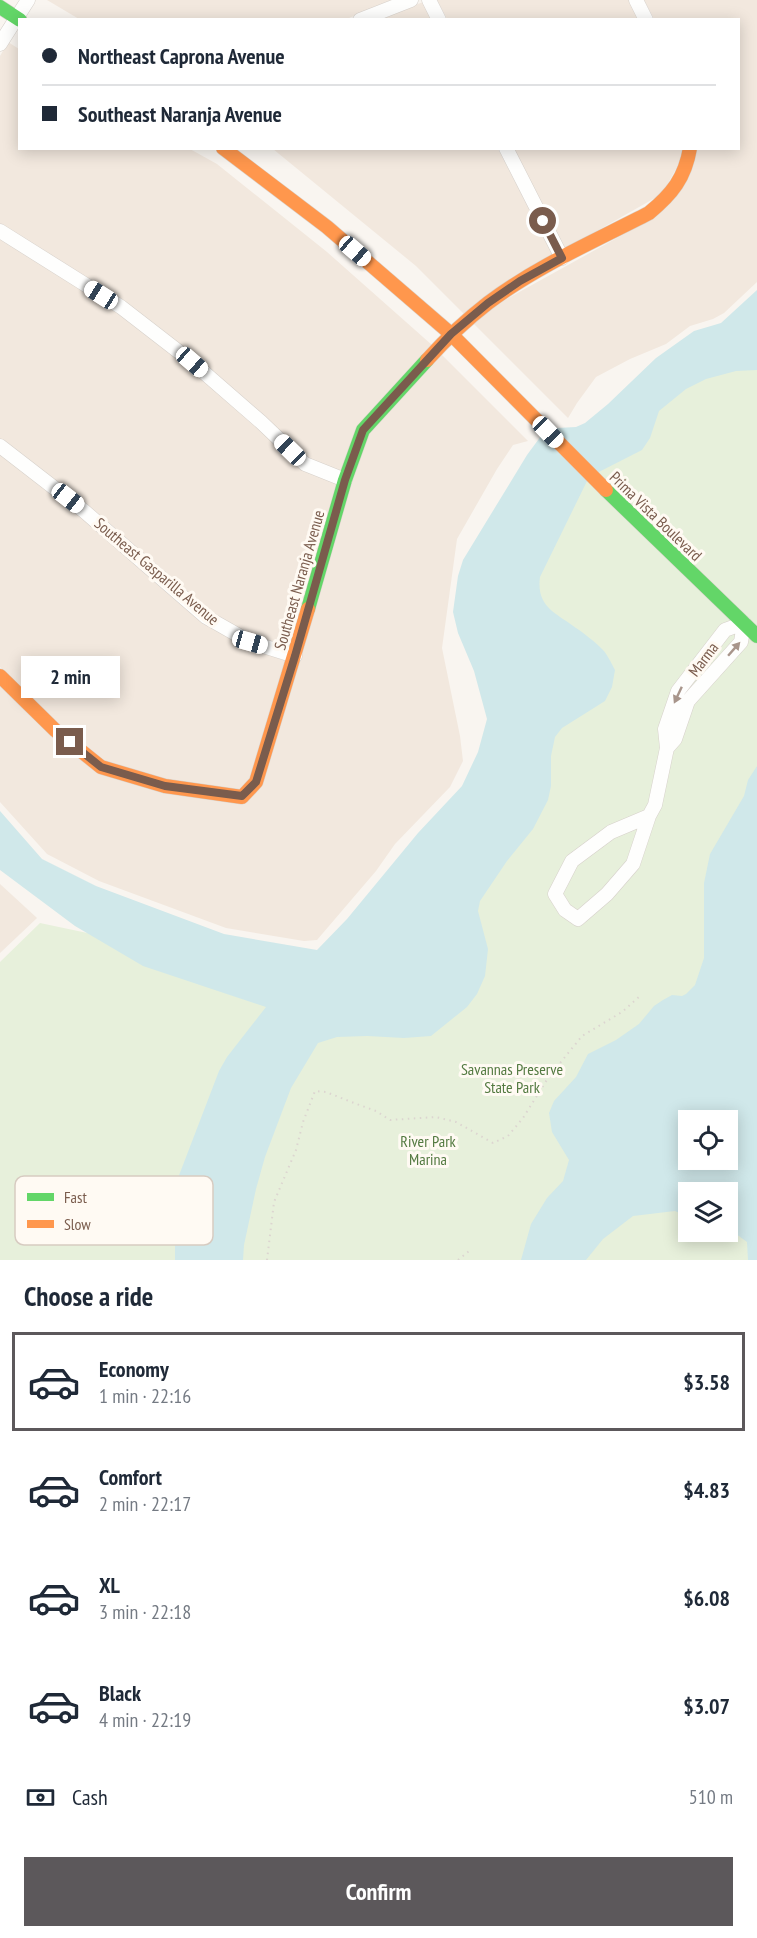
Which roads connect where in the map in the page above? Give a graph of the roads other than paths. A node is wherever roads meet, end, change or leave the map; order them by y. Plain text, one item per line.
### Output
1 (28, 0) edge
2 (411, 0) edge
3 (429, 0) edge
4 (636, 0) edge
5 (0, 7) edge
6 (18, 18) edge
7 (365, 18) edge
8 (438, 18) edge
9 (645, 18) edge
10 (0, 44) edge
11 (226, 150) edge
12 (507, 150) edge
13 (690, 150) edge
14 (0, 231) edge
15 (562, 258) junction
16 (451, 334) junction
17 (0, 446) edge
18 (345, 480) junction
19 (744, 623) junction
20 (757, 636) edge
21 (295, 656) junction
22 (699, 664) junction
23 (712, 674) junction
24 (0, 676) edge
25 (667, 748) junction
26 (649, 816) junction

1 - 6 street
2 - 7 street
3 - 8 street
4 - 9 street
5 - 6 street
6 - 10 street
11 - 16 street, Prima Vista Boulevard
12 - 15 street
13 - 15 street, Southeast Naranja Avenue
14 - 18 street
15 - 16 street, Southeast Naranja Avenue
16 - 18 street, Southeast Naranja Avenue
16 - 19 street, Prima Vista Boulevard
17 - 21 street, Southeast Gasparilla Avenue
18 - 21 street, Southeast Naranja Avenue
19 - 20 street, Prima Vista Boulevard
19 - 22 street, Marma
23 -> 19 street, Marma
21 - 24 street, Southeast Naranja Avenue
22 - 23 street
22 -> 25 street, Marma
23 - 25 street, Marma
25 - 26 street, Marma
26 - 26 street, Marma

